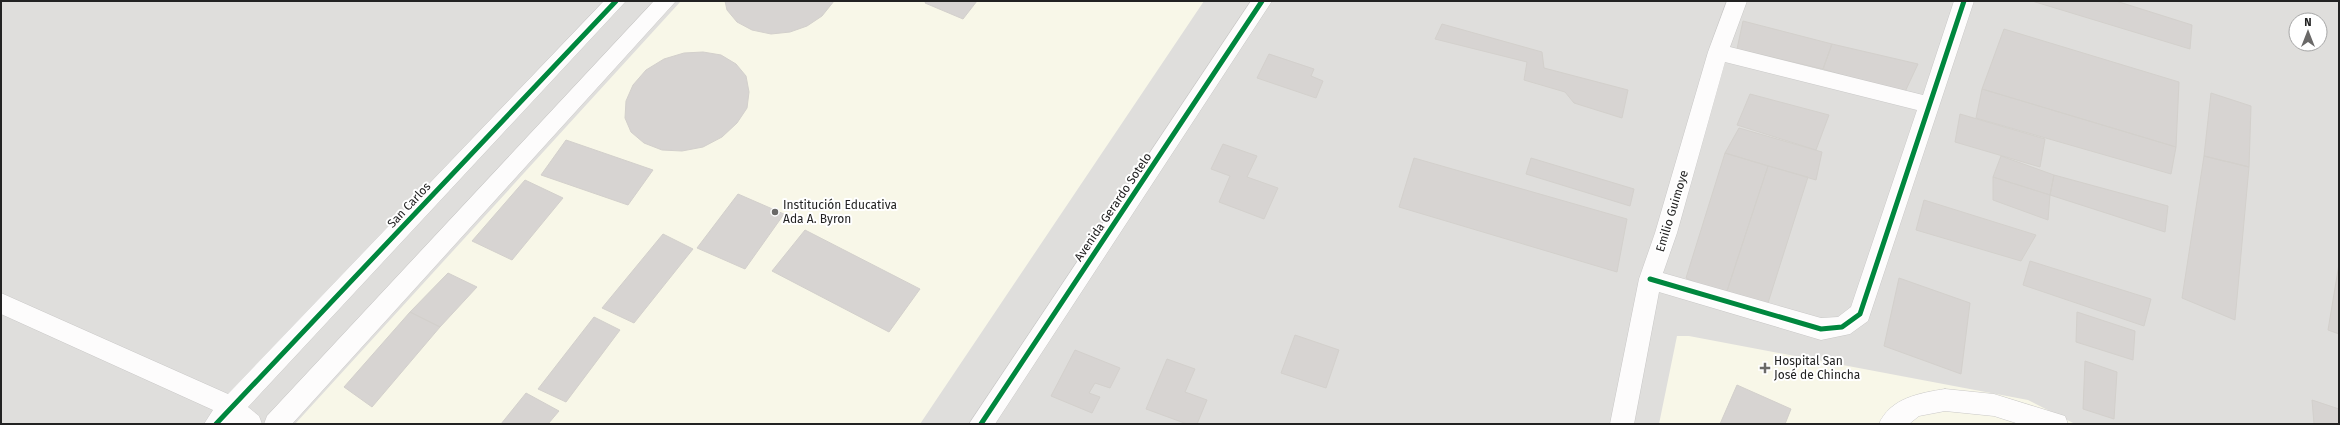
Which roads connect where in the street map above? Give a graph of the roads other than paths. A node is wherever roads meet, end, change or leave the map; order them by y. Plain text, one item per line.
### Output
1 (616, 1) edge
2 (666, 1) edge
3 (1262, 1) edge
4 (1737, 1) edge
5 (1964, 1) edge
6 (1718, 52) junction
7 (1930, 105) junction
8 (1650, 280) junction
9 (1, 304) edge
10 (223, 416) edge
11 (250, 424) edge
12 (276, 424) edge
13 (981, 424) edge
14 (1622, 424) edge
15 (1891, 424) edge
16 (2056, 424) edge

1 - 10 street, San Carlos
2 - 12 street
3 - 13 street, Avenida Gerardo Sotelo
4 - 6 street, Emilio Guimoye
5 - 7 street
6 - 7 street
6 - 8 street, Emilio Guimoye
7 - 8 street
8 - 14 street, Emilio Guimoye
9 - 10 street
10 - 11 street
15 - 16 street

